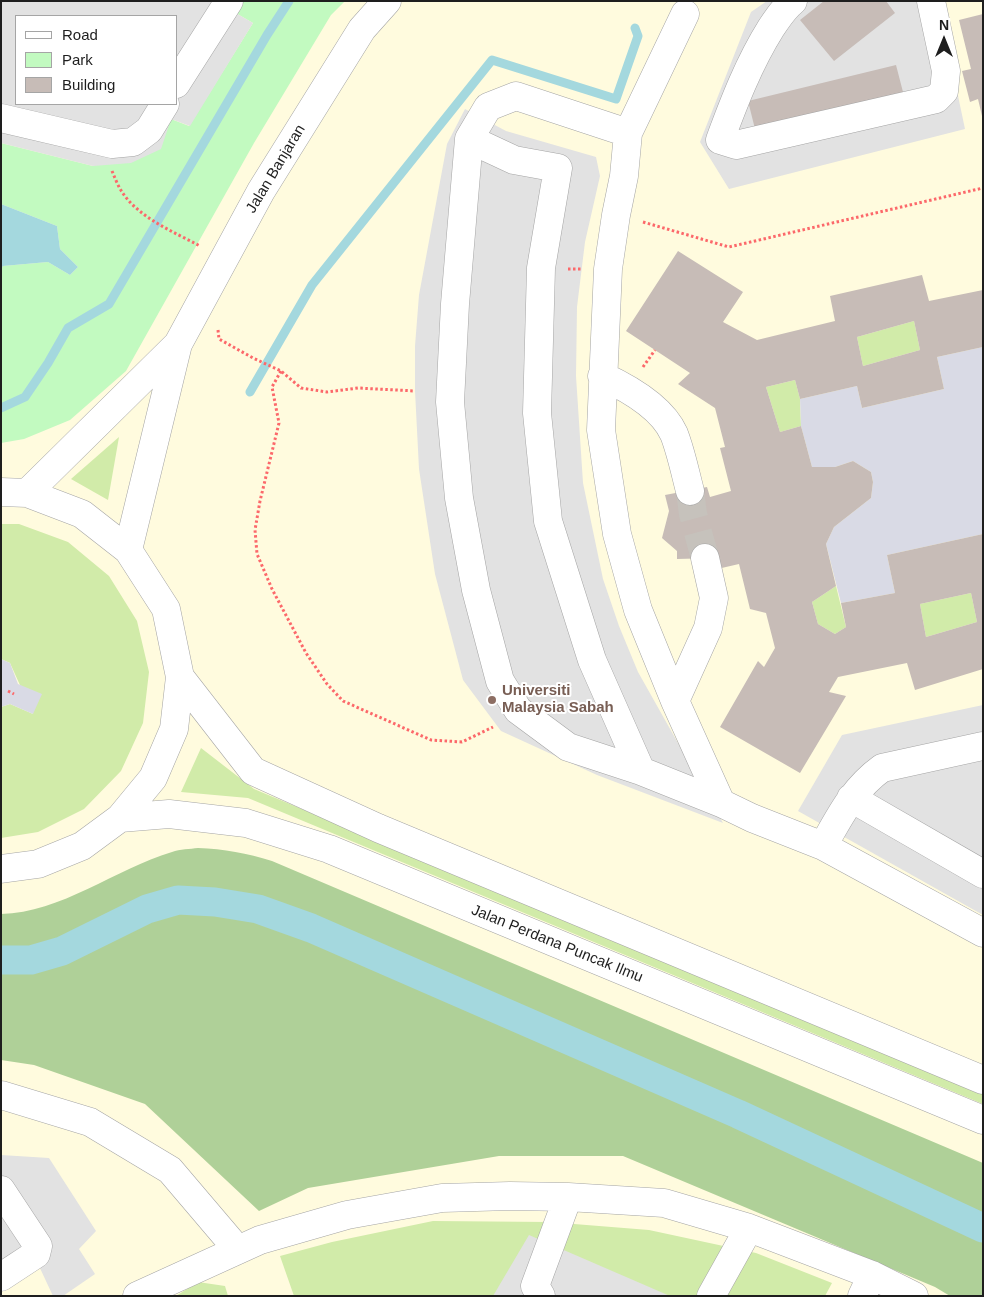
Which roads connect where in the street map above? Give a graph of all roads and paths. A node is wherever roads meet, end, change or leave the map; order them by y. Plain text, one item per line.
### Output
1 (229, 1) edge
2 (387, 1) edge
3 (793, 1) edge
4 (931, 1) edge
5 (683, 5) edge
6 (178, 81) edge
7 (164, 105) edge
8 (1, 118) edge
9 (628, 134) junction
10 (469, 138) junction
11 (111, 169) dead end
12 (983, 188) edge
13 (616, 215) junction
14 (206, 250) dead end
15 (219, 339) dead end
16 (178, 344) junction
17 (281, 371) junction
18 (602, 376) junction
19 (415, 391) dead end
20 (690, 491) tunnel mouth
21 (14, 493) edge
22 (128, 550) junction
23 (705, 558) tunnel mouth
24 (180, 677) junction
25 (8, 691) dead end
26 (14, 694) dead end
27 (675, 701) junction
28 (492, 727) dead end
29 (983, 746) edge
30 (642, 771) junction
31 (851, 798) junction
32 (721, 803) junction
33 (120, 818) junction
34 (823, 846) junction
35 (1, 869) edge
36 (983, 874) edge
37 (983, 933) edge
38 (983, 1080) edge
39 (1, 1095) edge
40 (983, 1120) edge
41 (1, 1190) edge
42 (568, 1197) junction
43 (748, 1228) junction
44 (238, 1250) junction
45 (1, 1277) edge
46 (867, 1286) edge
47 (137, 1296) edge
48 (542, 1296) edge
49 (711, 1296) edge
50 (914, 1296) edge

1 - 6 street
2 - 16 street, Jalan Banjaran
3 - 4 street
5 - 9 street
7 - 8 street
9 - 10 street
9 - 13 street
10 - 30 street
10 - 30 street
11 - 14 path
12 - 13 path
13 - 18 street
15 - 17 path
16 - 21 street, Jalan Banjaran
16 - 22 street, Jalan Banjaran
17 - 19 path
17 - 28 path
18 - 20 street
18 - 27 street
21 - 22 street
22 - 24 street
23 - 27 street
24 - 33 street
24 - 38 street
25 - 26 path
27 - 32 street
29 - 31 street
30 - 32 street
31 - 34 street
31 - 36 street
32 - 34 street
33 - 35 street
33 - 40 street, Jalan Perdana Puncak Ilmu
34 - 37 street
39 - 44 street
41 - 45 street
42 - 43 street
42 - 44 street
42 - 48 street
43 - 46 street
43 - 49 street
44 - 47 street
46 - 50 street

